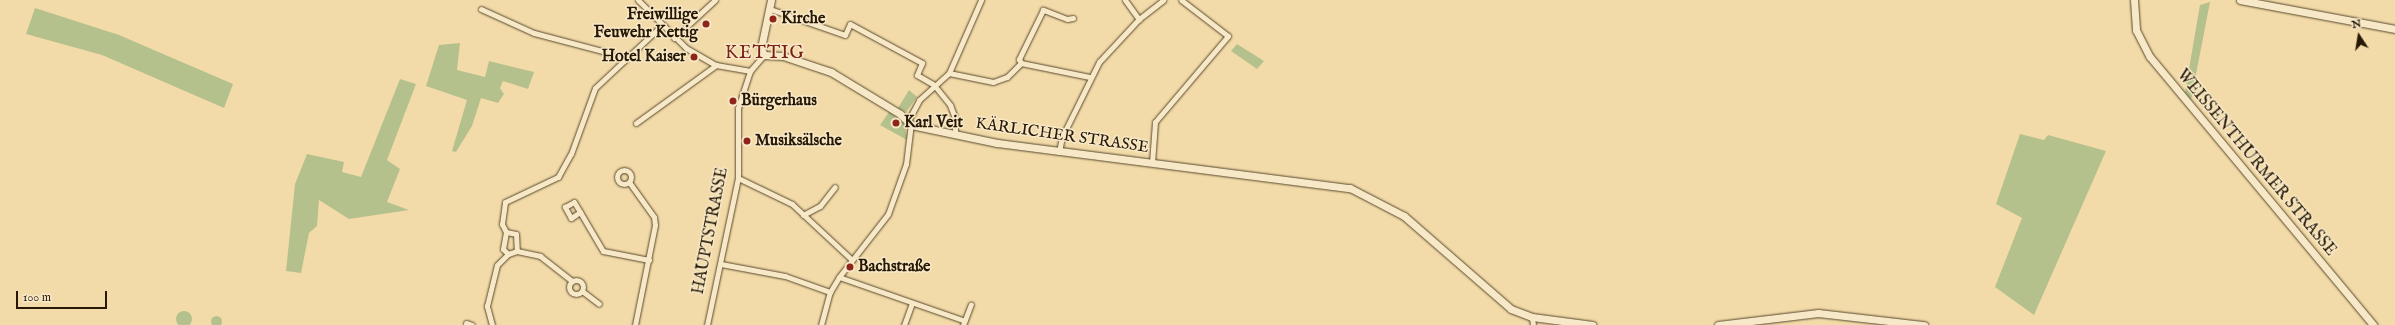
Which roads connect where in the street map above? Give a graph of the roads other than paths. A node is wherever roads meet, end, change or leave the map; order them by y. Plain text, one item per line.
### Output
1 (638, 0) edge
2 (715, 0) edge
3 (772, 0) edge
4 (981, 0) edge
5 (1125, 0) edge
6 (1163, 0) edge
7 (1181, 0) edge
8 (2134, 0) edge
9 (2138, 0) edge
10 (2240, 0) edge
11 (481, 9) dead end
12 (770, 9) junction
13 (2134, 12) junction
14 (1073, 18) dead end
15 (1139, 19) junction
16 (661, 26) junction
17 (2395, 29) edge
18 (674, 38) junction
19 (764, 55) junction
20 (624, 61) junction
21 (1021, 63) junction
22 (716, 65) junction
23 (750, 71) junction
24 (949, 73) junction
25 (1090, 77) junction
26 (934, 85) junction
27 (636, 122) dead end
28 (910, 123) junction
29 (955, 135) junction
30 (1059, 152) junction
31 (1152, 163) junction
32 (738, 178) junction
33 (629, 182) dead end
34 (835, 187) dead end
35 (580, 212) dead end
36 (803, 215) junction
37 (506, 232) junction
38 (517, 251) junction
39 (508, 254) junction
40 (851, 259) junction
41 (649, 260) junction
42 (721, 264) junction
43 (839, 277) junction
44 (572, 281) junction
45 (582, 291) junction
46 (830, 292) junction
47 (912, 303) junction
48 (599, 304) dead end
49 (971, 304) dead end
50 (1532, 316) junction
51 (466, 323) dead end
52 (964, 323) edge
53 (472, 325) edge
54 (492, 325) edge
55 (635, 325) edge
56 (707, 325) edge
57 (821, 325) edge
58 (904, 325) edge
59 (1533, 325) edge
60 (1592, 325) edge
61 (1718, 325) edge
62 (1924, 325) edge
63 (2372, 325) edge

1 - 16 street
2 - 18 street
3 - 12 street
4 - 24 street
5 - 15 street
6 - 15 street
7 - 31 street
8 - 13 street, WEISSENTHURMER STRASSE
9 - 13 street, WEISSENTHURMER STRASSE
10 - 17 street
11 - 20 street
12 - 19 street
12 - 26 street
13 - 63 street, WEISSENTHURMER STRASSE
14 - 21 street
15 - 25 street
16 - 18 street
16 - 20 street
18 - 22 street
19 - 23 street
19 - 28 street, KÄRLICHER STRASSE
20 - 37 street
21 - 24 street
21 - 25 street
22 - 23 street
22 - 27 street
23 - 32 street, HAUPTSTRASSE
24 - 26 street
25 - 30 street
26 - 28 street
26 - 29 street
28 - 29 street, KÄRLICHER STRASSE
28 - 40 street
29 - 30 street, KÄRLICHER STRASSE
30 - 31 street, KÄRLICHER STRASSE
31 - 50 street, KÄRLICHER STRASSE
32 - 36 street
32 - 42 street, HAUPTSTRASSE
33 - 41 street
34 - 36 street
35 - 41 street
36 - 40 street
37 - 38 street
37 - 39 street
38 - 39 street
38 - 44 street
39 - 54 street
40 - 43 street
41 - 55 street
42 - 46 street
42 - 56 street, HAUPTSTRASSE
43 - 46 street
43 - 47 street
44 - 45 street
44 - 45 street
45 - 48 street
46 - 57 street
47 - 52 street
47 - 58 street
49 - 52 street
50 - 59 street
50 - 60 street, KÄRLICHER STRASSE
51 - 53 street
61 - 62 street

